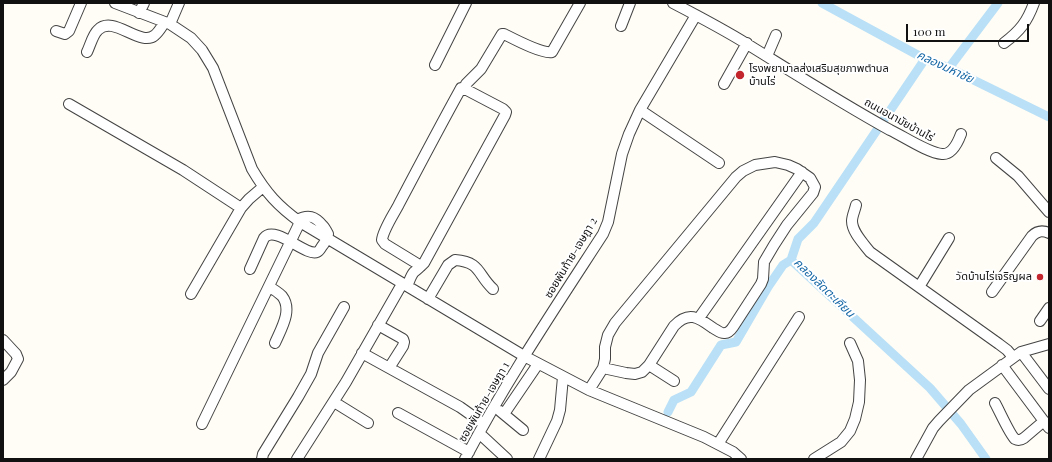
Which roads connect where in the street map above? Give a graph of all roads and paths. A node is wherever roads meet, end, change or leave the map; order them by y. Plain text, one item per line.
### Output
1 (81, 3) edge
2 (116, 3) edge
3 (144, 3) edge
4 (179, 3) edge
5 (466, 3) edge
6 (580, 3) edge
7 (630, 3) edge
8 (673, 3) edge
9 (1034, 3) edge
10 (140, 13) junction
11 (696, 15) junction
12 (167, 23) junction
13 (621, 26) dead end
14 (56, 32) dead end
15 (776, 35) dead end
16 (747, 43) junction
17 (1004, 43) dead end
18 (87, 52) dead end
19 (767, 56) junction
20 (435, 65) dead end
21 (466, 84) dead end
22 (724, 84) dead end
23 (69, 104) dead end
24 (640, 110) junction
25 (961, 134) dead end
26 (996, 158) dead end
27 (719, 163) dead end
28 (802, 172) junction
29 (263, 187) junction
30 (856, 205) dead end
31 (241, 208) junction
32 (1049, 212) edge
33 (298, 221) junction
34 (1049, 233) edge
35 (949, 238) dead end
36 (327, 239) junction
37 (291, 242) junction
38 (421, 266) junction
39 (250, 269) dead end
40 (404, 285) junction
41 (919, 286) junction
42 (269, 287) junction
43 (493, 289) dead end
44 (992, 292) dead end
45 (191, 294) dead end
46 (428, 299) junction
47 (344, 307) dead end
48 (1049, 308) edge
49 (799, 317) dead end
50 (699, 318) junction
51 (1040, 321) dead end
52 (378, 325) junction
53 (3, 340) edge
54 (275, 343) dead end
55 (850, 343) dead end
56 (1049, 344) edge
57 (362, 353) junction
58 (1017, 355) junction
59 (524, 356) junction
60 (538, 364) junction
61 (649, 365) junction
62 (1002, 366) junction
63 (389, 368) junction
64 (604, 368) junction
65 (563, 377) junction
66 (3, 380) edge
67 (674, 381) dead end
68 (1049, 389) edge
69 (589, 390) junction
70 (334, 402) junction
71 (995, 403) dead end
72 (493, 408) junction
73 (398, 413) dead end
74 (504, 414) junction
75 (368, 423) dead end
76 (202, 424) dead end
77 (484, 424) junction
78 (1047, 424) edge
79 (523, 430) dead end
80 (479, 433) junction
81 (718, 444) junction
82 (467, 455) edge
83 (262, 459) edge
84 (297, 459) edge
85 (507, 459) edge
86 (539, 459) edge
87 (740, 459) edge
88 (814, 459) edge
89 (916, 459) edge

1 - 14 street
2 - 10 street
3 - 10 street
4 - 12 street
5 - 20 street
6 - 21 street
7 - 13 street
8 - 11 street, ถนนอนามัยบ้านไร่
9 - 17 street
10 - 12 street
11 - 16 street, ถนนอนามัยบ้านไร่
11 - 24 street, ซอยพันท้าย-เจษฎา 2
12 - 18 street
12 - 29 street
15 - 19 street
16 - 19 street, ถนนอนามัยบ้านไร่
16 - 22 street
19 - 25 street, ถนนอนามัยบ้านไร่
23 - 31 street
24 - 27 street
24 - 59 street, ซอยพันท้าย-เจษฎา 2
26 - 32 street
28 - 50 street
28 - 50 street
28 - 64 street
29 - 31 street
29 - 33 street
30 - 41 street
31 - 45 street
33 - 36 street
33 - 37 street
34 - 44 street
35 - 41 street
36 - 37 street
36 - 40 street
37 - 39 street
37 - 42 street
38 - 38 street
38 - 40 street
40 - 46 street
40 - 52 street
41 - 58 street
42 - 54 street
42 - 76 street
43 - 46 street
46 - 59 street
47 - 83 street
48 - 51 street
49 - 81 street
50 - 61 street
52 - 57 street
52 - 63 street
53 - 66 street
55 - 88 street
56 - 58 street
57 - 63 street
57 - 70 street
58 - 62 street
58 - 68 street
59 - 60 street
59 - 72 street, ซอยพันท้าย-เจษฎา 1
60 - 65 street
60 - 74 street
61 - 64 street
61 - 67 street
62 - 78 street
62 - 89 street
63 - 77 street
64 - 69 street
65 - 69 street
65 - 86 street
69 - 81 street
70 - 75 street
70 - 84 street
71 - 78 street
72 - 74 street
72 - 77 street, ซอยพันท้าย-เจษฎา 1
73 - 82 street
74 - 79 street
77 - 80 street, ซอยพันท้าย-เจษฎา 1
80 - 82 street, ซอยพันท้าย-เจษฎา 1
80 - 85 street
81 - 87 street

